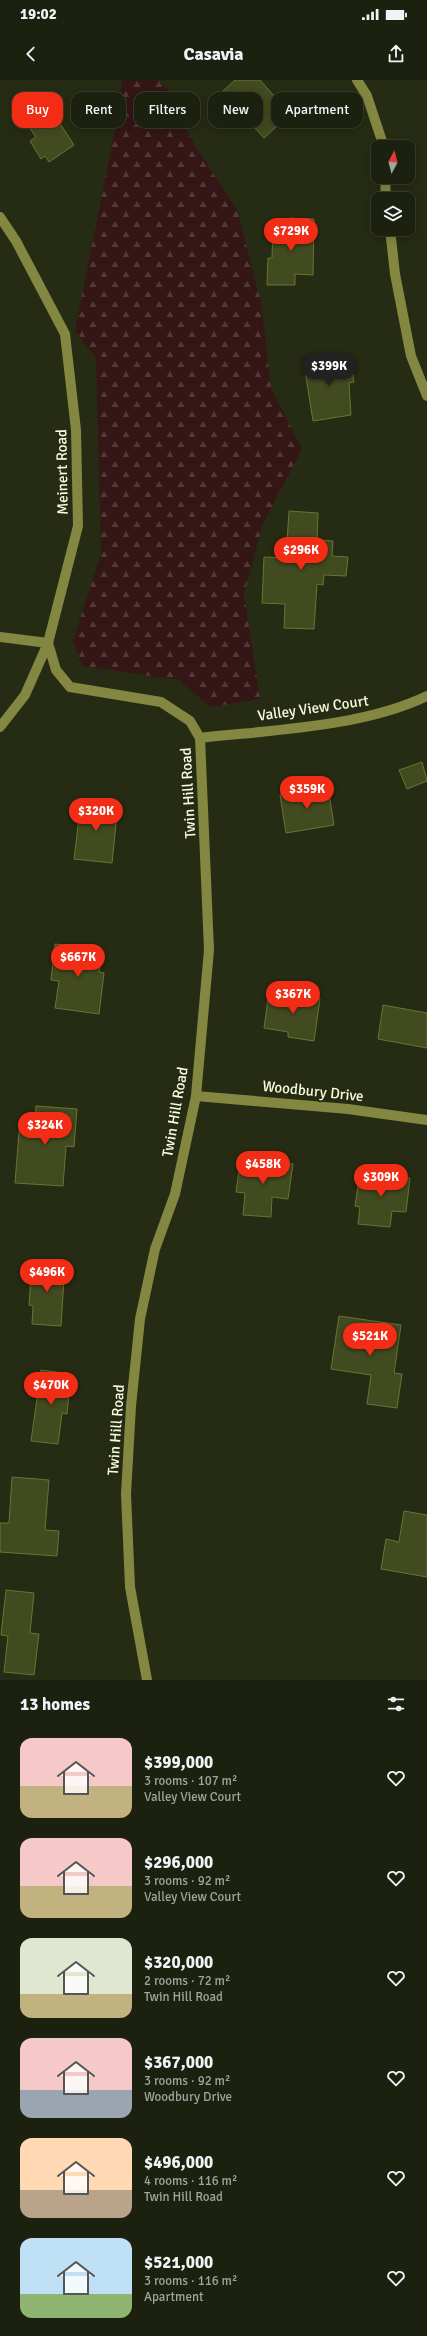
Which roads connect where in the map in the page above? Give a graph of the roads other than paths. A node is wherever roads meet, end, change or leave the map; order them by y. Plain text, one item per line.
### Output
1 (357, 80) edge
2 (382, 140) edge
3 (0, 217) edge
4 (391, 236) edge
5 (427, 396) edge
6 (0, 636) edge
7 (48, 643) junction
8 (427, 696) edge
9 (0, 727) edge
10 (200, 738) junction
11 (196, 1096) junction
12 (427, 1120) edge
13 (148, 1680) edge

1 - 2 street
3 - 7 street, Meinert Road
4 - 5 street
6 - 7 street
7 - 9 street, Meinert Road
7 - 10 street, Twin Hill Road
8 - 10 street, Valley View Court
10 - 11 street, Twin Hill Road
11 - 12 street, Woodbury Drive
11 - 13 street, Twin Hill Road

